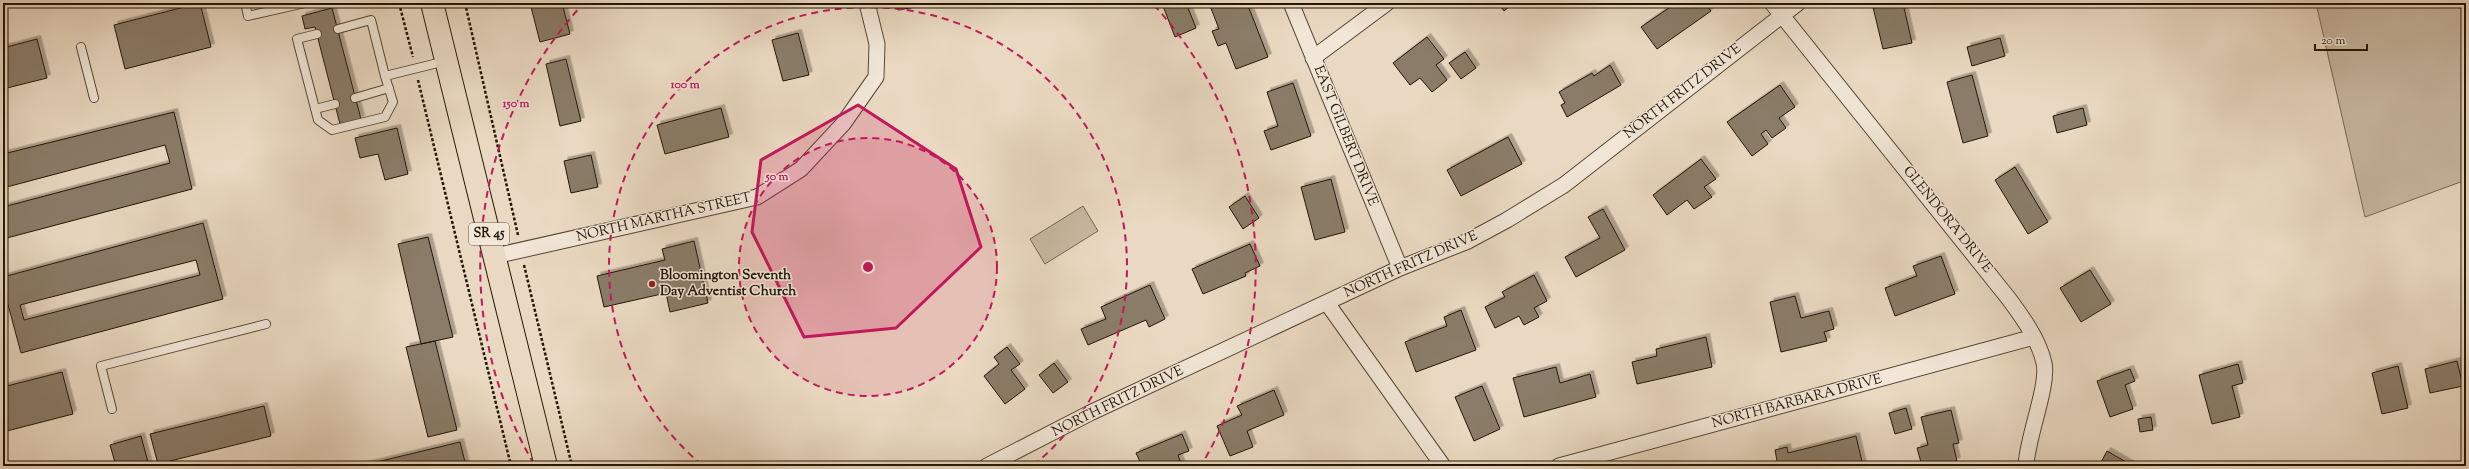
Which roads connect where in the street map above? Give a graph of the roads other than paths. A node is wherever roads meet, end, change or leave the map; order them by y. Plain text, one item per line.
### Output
1 (245, 3) edge
2 (305, 3) edge
3 (432, 3) edge
4 (867, 3) edge
5 (1291, 3) edge
6 (1387, 3) edge
7 (1772, 3) edge
8 (1798, 3) edge
9 (1782, 16) junction
10 (338, 29) dead end
11 (317, 34) dead end
12 (81, 48) dead end
13 (1313, 58) junction
14 (446, 61) junction
15 (385, 76) junction
16 (389, 88) junction
17 (94, 98) dead end
18 (355, 98) dead end
19 (335, 104) dead end
20 (316, 109) junction
21 (495, 256) junction
22 (1400, 268) junction
23 (1326, 303) junction
24 (266, 324) dead end
25 (2034, 337) junction
26 (112, 409) dead end
27 (546, 466) edge
28 (987, 466) edge
29 (1443, 466) edge
30 (1560, 466) edge
31 (2026, 466) edge

1 - 2 lane
3 - 14 highway, SR 45
4 - 21 street, NORTH MARTHA STREET
5 - 13 street, EAST GILBERT DRIVE
6 - 13 street
7 - 9 street, GLENDORA DRIVE
8 - 9 street, NORTH FRITZ DRIVE
9 - 22 street, NORTH FRITZ DRIVE
9 - 25 street, GLENDORA DRIVE
10 - 15 lane
11 - 20 lane
12 - 17 lane
13 - 22 street, EAST GILBERT DRIVE
14 - 15 lane
14 - 21 highway, SR 45
15 - 16 lane
16 - 18 lane
16 - 20 lane
19 - 20 lane
21 - 27 highway, SR 45
22 - 23 street, NORTH FRITZ DRIVE
23 - 28 street, NORTH FRITZ DRIVE
23 - 29 street
24 - 26 lane
25 - 30 street, NORTH BARBARA DRIVE
25 - 31 street, GLENDORA DRIVE

